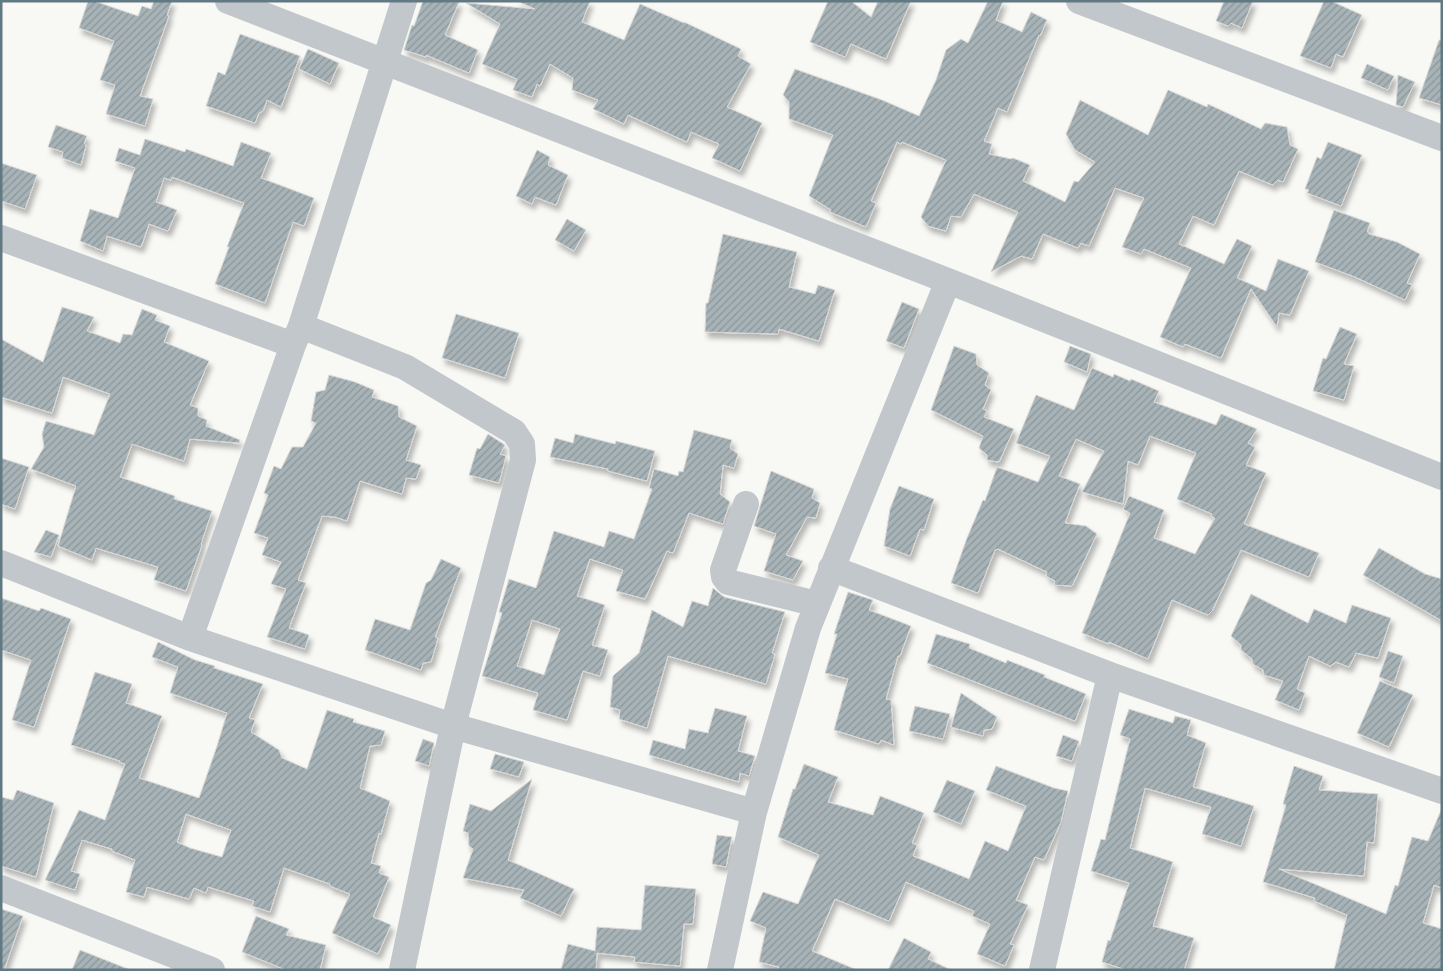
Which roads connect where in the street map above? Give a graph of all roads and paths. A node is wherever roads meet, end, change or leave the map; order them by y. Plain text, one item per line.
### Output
1 (228, 1) edge
2 (404, 1) edge
3 (1080, 1) edge
4 (384, 62) junction
5 (1442, 138) edge
6 (1, 238) edge
7 (948, 281) junction
8 (297, 336) junction
9 (1442, 477) edge
10 (746, 504) dead end
11 (1, 563) edge
12 (831, 568) junction
13 (817, 604) junction
14 (190, 638) junction
15 (1110, 675) junction
16 (453, 726) junction
17 (1442, 790) edge
18 (754, 812) junction
19 (1, 888) edge
20 (212, 970) edge
21 (402, 970) edge
22 (720, 970) edge
23 (1042, 970) edge

1 - 4 street
2 - 4 street
3 - 5 street
4 - 7 street
4 - 8 street
6 - 8 street
7 - 9 street
7 - 12 street
8 - 14 street
8 - 16 street
10 - 13 street
11 - 14 street
12 - 13 street
12 - 15 street
13 - 18 street
14 - 16 street
15 - 17 street
15 - 23 street
16 - 18 street
16 - 21 street
18 - 22 street
19 - 20 street

